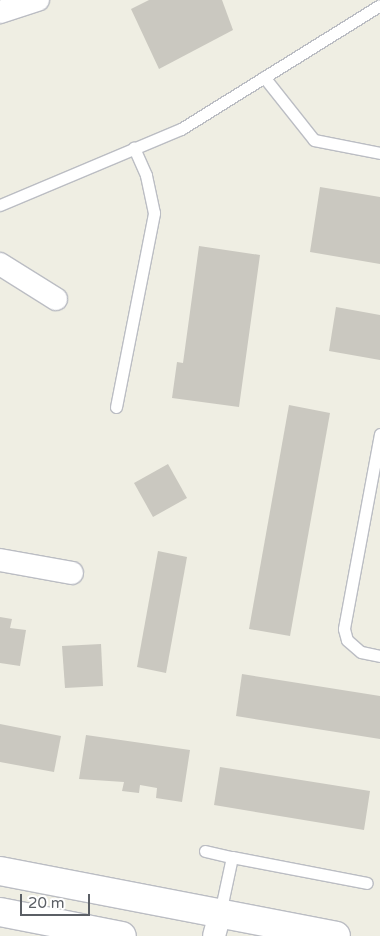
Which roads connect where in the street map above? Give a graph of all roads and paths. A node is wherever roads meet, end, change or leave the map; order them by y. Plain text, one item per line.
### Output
1 (38, 0) edge
2 (380, 5) edge
3 (0, 12) edge
4 (264, 77) junction
5 (134, 148) junction
6 (380, 153) edge
7 (0, 204) edge
8 (0, 264) edge
9 (56, 299) dead end
10 (116, 406) dead end
11 (380, 434) edge
12 (0, 560) edge
13 (72, 573) dead end
14 (380, 656) edge
15 (206, 851) dead end
16 (232, 857) junction
17 (0, 871) edge
18 (367, 883) dead end
19 (0, 912) edge
20 (217, 924) edge
21 (122, 936) edge
22 (336, 936) edge

1 - 3 street
2 - 4 lane
4 - 5 lane
4 - 6 lane
5 - 7 lane
5 - 10 lane
8 - 9 street
11 - 14 lane
12 - 13 street
15 - 16 lane
16 - 18 lane
16 - 20 lane
17 - 20 main road
19 - 21 main road
20 - 22 main road

